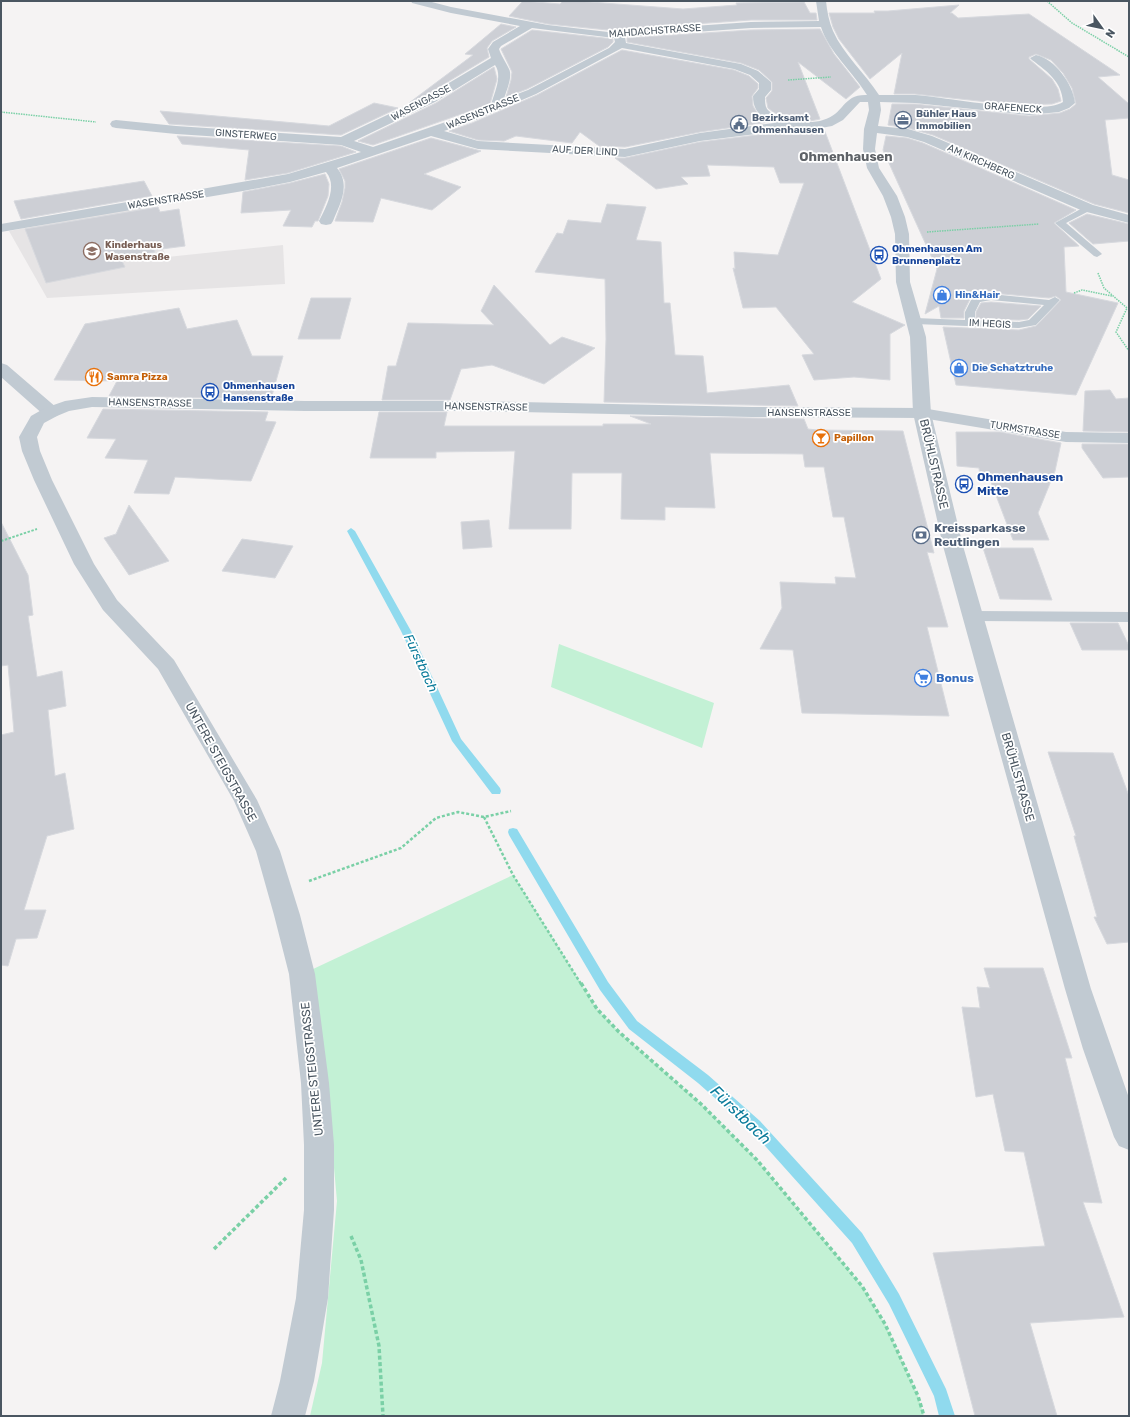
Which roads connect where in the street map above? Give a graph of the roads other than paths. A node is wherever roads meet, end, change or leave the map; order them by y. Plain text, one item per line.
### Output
1 (416, 1) edge
2 (459, 1) edge
3 (821, 1) edge
4 (451, 10) junction
5 (530, 24) junction
6 (825, 24) junction
7 (620, 40) junction
8 (1036, 58) dead end
9 (497, 59) junction
10 (874, 97) junction
11 (496, 107) junction
12 (784, 123) junction
13 (116, 124) road end
14 (870, 129) junction
15 (433, 132) junction
16 (343, 141) junction
17 (374, 152) junction
18 (329, 166) junction
19 (1088, 208) junction
20 (1129, 219) edge
21 (326, 221) dead end
22 (1, 228) edge
23 (1097, 254) road end
24 (915, 321) junction
25 (970, 323) junction
26 (1, 368) edge
27 (51, 412) junction
28 (922, 413) junction
29 (1129, 438) edge
30 (973, 616) junction
31 (1129, 617) edge
32 (1129, 1137) edge
33 (288, 1416) edge

1 - 4 street, MAHDACHSTRASSE
2 - 4 street
3 - 6 street
4 - 5 street, MAHDACHSTRASSE
5 - 7 street, MAHDACHSTRASSE
5 - 9 street
6 - 7 street, MAHDACHSTRASSE
6 - 10 street
7 - 11 street, WASENSTRASSE
7 - 12 street, AUF DER LIND
8 - 10 street, GRAFENECK
9 - 11 street
9 - 16 street, WASENGASSE
10 - 12 street, AUF DER LIND
10 - 14 street, BRÜHLSTRASSE
11 - 15 street, WASENSTRASSE
12 - 15 street, AUF DER LIND
13 - 16 street, GINSTERWEG
14 - 19 street, AM KIRCHBERG
14 - 24 street, BRÜHLSTRASSE
15 - 17 street, WASENSTRASSE
16 - 17 street, GINSTERWEG
17 - 18 street, WASENSTRASSE
18 - 21 street
18 - 22 street, WASENSTRASSE
19 - 20 street, AM KIRCHBERG
19 - 23 lane
24 - 25 lane, IM HEGIS
24 - 28 street, BRÜHLSTRASSE
25 - 25 lane, IM HEGIS
26 - 27 street
27 - 28 street, HANSENSTRASSE
27 - 33 street, UNTERE STEIGSTRASSE
28 - 29 street, TURMSTRASSE
28 - 30 street, BRÜHLSTRASSE
30 - 31 lane
30 - 32 street, BRÜHLSTRASSE

